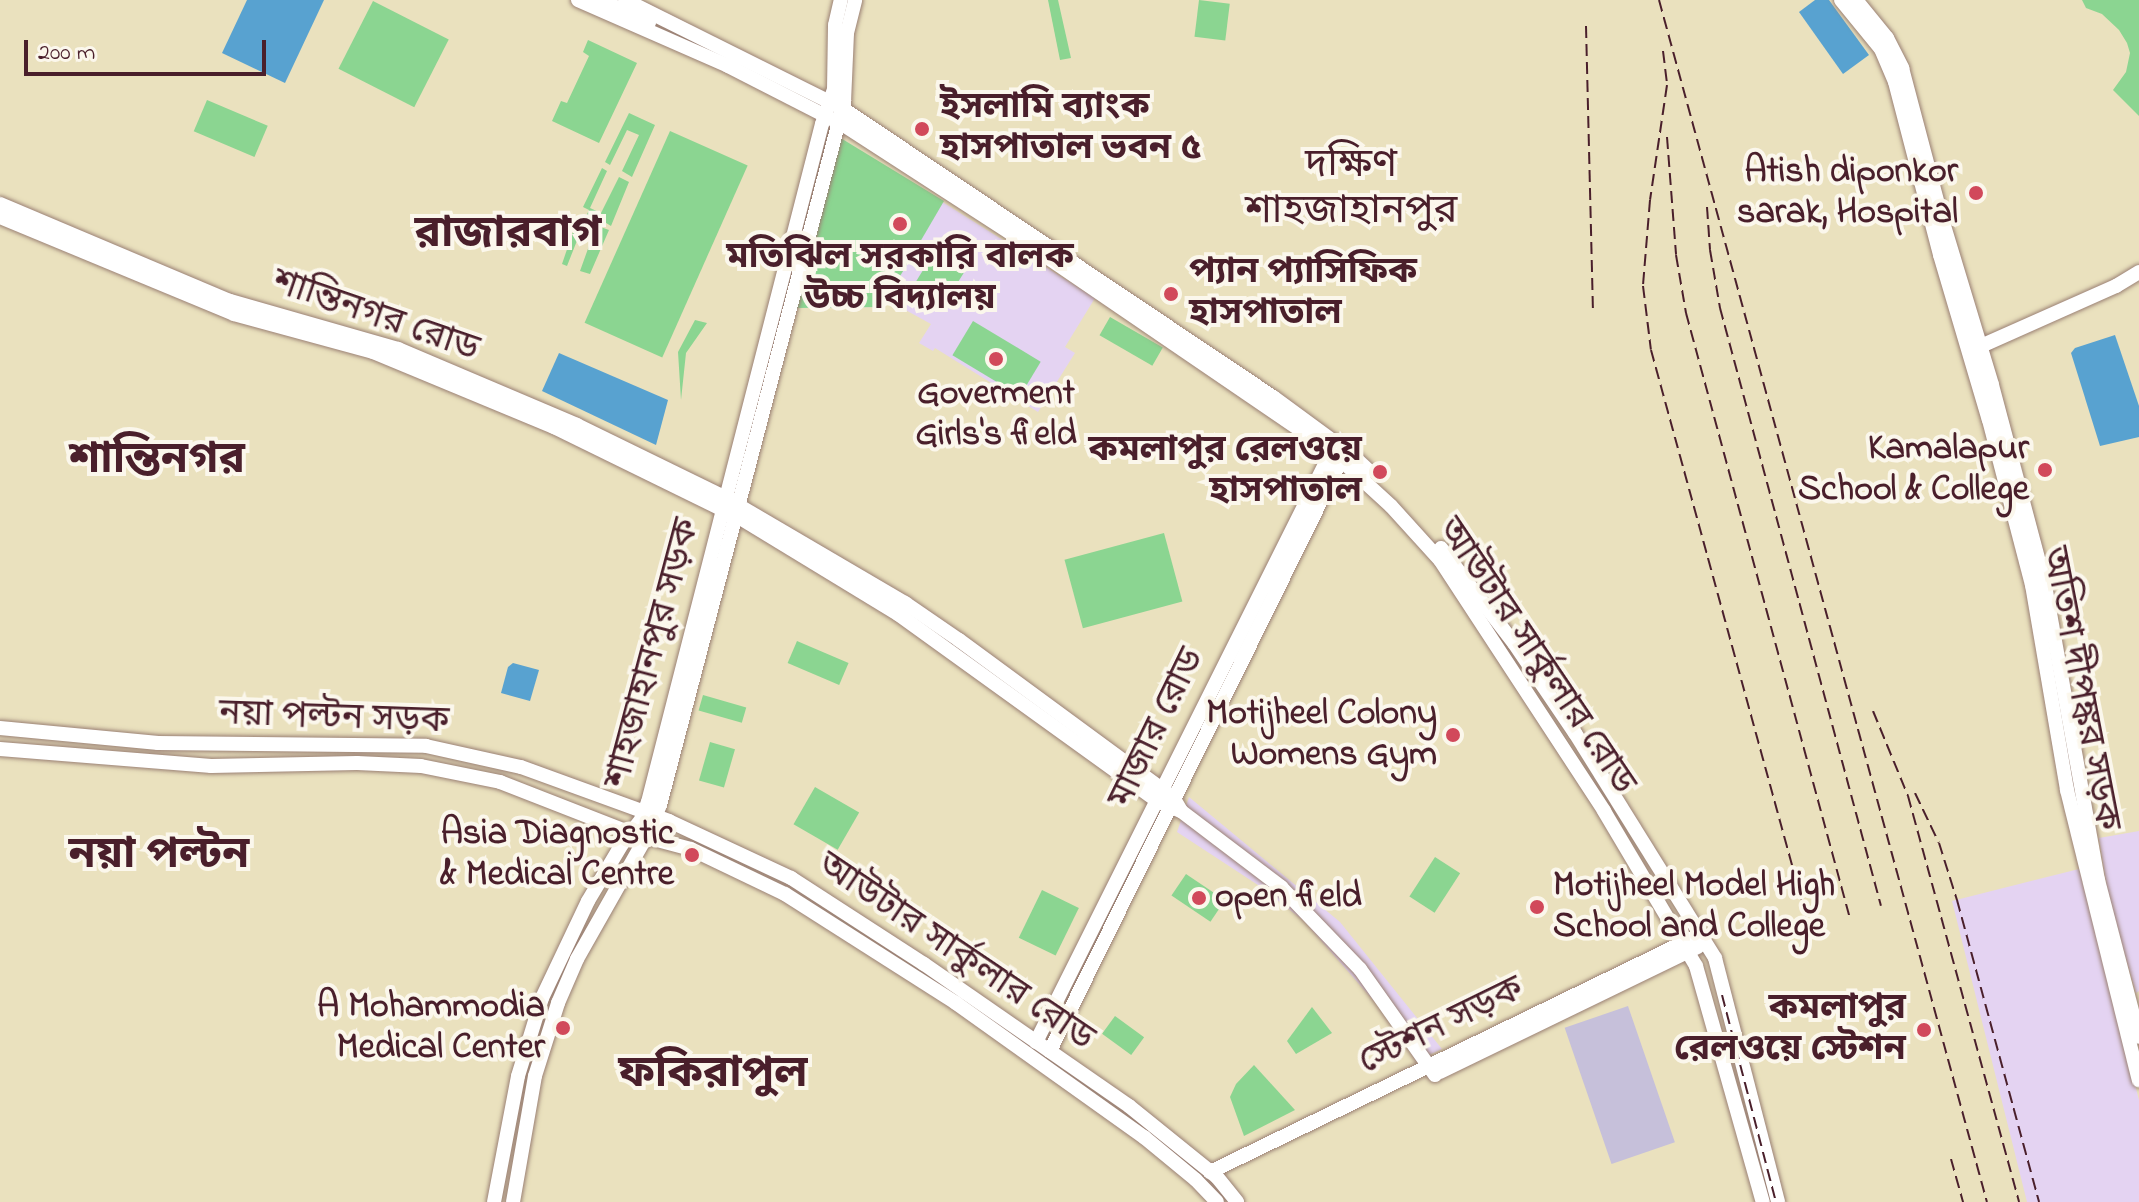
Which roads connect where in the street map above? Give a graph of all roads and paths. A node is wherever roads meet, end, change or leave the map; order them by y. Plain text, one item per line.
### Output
1 (578, 0) edge
2 (600, 0) edge
3 (625, 0) edge
4 (841, 0) edge
5 (855, 0) edge
6 (1841, 0) edge
7 (1856, 0) edge
8 (698, 37) junction
9 (1890, 54) junction
10 (834, 112) junction
11 (0, 204) edge
12 (0, 217) edge
13 (59, 235) junction
14 (2139, 272) edge
15 (1975, 348) junction
16 (1339, 450) junction
17 (731, 507) junction
18 (0, 728) edge
19 (0, 749) edge
20 (1168, 801) junction
21 (649, 812) junction
22 (626, 833) junction
23 (647, 840) junction
24 (1702, 938) junction
25 (1686, 948) junction
26 (2124, 1004) junction
27 (2139, 1037) edge
28 (1036, 1042) junction
29 (1050, 1051) junction
30 (1027, 1056) junction
31 (1041, 1065) junction
32 (1432, 1071) junction
33 (2139, 1080) edge
34 (1208, 1180) junction
35 (494, 1202) edge
36 (513, 1202) edge
37 (1217, 1202) edge
38 (1237, 1202) edge
39 (1763, 1202) edge
40 (1778, 1202) edge

1 - 10 main road, আউটার সার্কুলার রোড
2 - 8 main road
3 - 8 main road, আউটার সার্কুলার রোড
4 - 10 main road
5 - 10 main road
6 - 9 main road, অতিশ দীপঙ্কর সড়ক
7 - 9 main road, অতিশ দীপঙ্কর সড়ক
8 - 10 main road, আউটার সার্কুলার রোড
9 - 15 main road, অতিশ দীপঙ্কর সড়ক
10 - 16 main road, আউটার সার্কুলার রোড
10 - 17 main road, শাহজাহানপুর সড়ক
11 - 13 main road, শান্তিনগর রোড
12 - 13 main road, শান্তিনগর রোড
13 - 17 main road, শান্তিনগর রোড
14 - 15 main road
15 - 26 main road, অতিশ দীপঙ্কর সড়ক
16 - 20 main road, মাজার রোড
16 - 24 main road, আউটার সার্কুলার রোড
16 - 25 main road, আউটার সার্কুলার রোড
17 - 20 main road, শান্তিনগর রোড
17 - 21 main road, শাহজাহানপুর সড়ক
18 - 21 main road, নয়া পল্টন সড়ক
19 - 22 main road, নয়া পল্টন সড়ক
20 - 28 main road, মাজার রোড
20 - 29 main road, মাজার রোড
20 - 32 main road, শান্তিনগর রোড
21 - 22 main road
21 - 23 main road
21 - 28 main road, আউটার সার্কুলার রোড
22 - 23 main road, নয়া পল্টন সড়ক
22 - 35 main road
23 - 30 main road, আউটার সার্কুলার রোড
23 - 36 main road
24 - 25 main road, স্টেশন সড়ক
24 - 40 main road, আউটার সার্কুলার রোড
25 - 32 main road, স্টেশন সড়ক
25 - 39 main road, আউটার সার্কুলার রোড
26 - 27 main road, অতিশ দীপঙ্কর সড়ক
26 - 33 main road, অতিশ দীপঙ্কর সড়ক
28 - 29 main road, আউটার সার্কুলার রোড
28 - 30 main road, মাজার রোড
29 - 31 main road, মাজার রোড
29 - 34 main road, আউটার সার্কুলার রোড
30 - 31 main road, আউটার সার্কুলার রোড
31 - 34 main road, আউটার সার্কুলার রোড
32 - 34 main road, স্টেশন সড়ক
34 - 37 main road, আউটার সার্কুলার রোড
34 - 38 main road, আউটার সার্কুলার রোড

